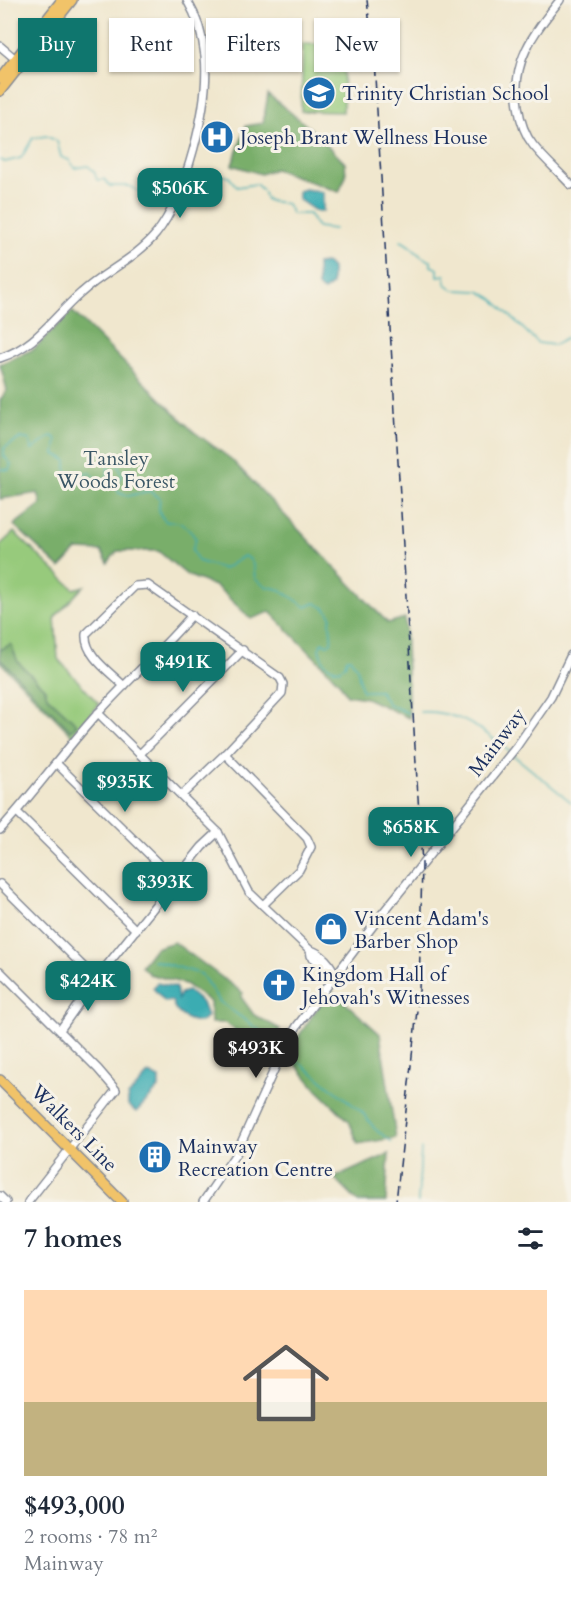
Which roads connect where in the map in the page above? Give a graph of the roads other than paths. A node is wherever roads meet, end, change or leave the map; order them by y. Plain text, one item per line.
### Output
1 (62, 0) edge
2 (72, 0) edge
3 (187, 0) edge
4 (560, 0) edge
5 (49, 18) edge
6 (56, 18) edge
7 (0, 46) edge
8 (18, 62) junction
9 (0, 79) edge
10 (0, 91) edge
11 (571, 185) edge
12 (0, 358) edge
13 (192, 615) junction
14 (243, 651) junction
15 (571, 655) edge
16 (123, 686) junction
17 (98, 713) junction
18 (140, 754) junction
19 (225, 754) junction
20 (57, 764) junction
21 (182, 795) junction
22 (17, 812) junction
23 (0, 830) edge
24 (218, 832) junction
25 (175, 880) junction
26 (0, 884) edge
27 (263, 905) junction
28 (136, 930) junction
29 (0, 970) edge
30 (335, 975) junction
31 (96, 980) junction
32 (60, 1030) junction
33 (0, 1080) edge
34 (71, 1151) junction
35 (0, 1196) edge
36 (6, 1202) edge
37 (28, 1202) edge
38 (122, 1202) edge
39 (202, 1202) edge

1 - 5 main road
2 - 6 main road
3 - 12 street
4 - 11 street
7 - 8 street
8 - 9 main road
8 - 10 main road
13 - 14 street
13 - 16 street
13 - 16 street
14 - 18 street
14 - 19 street
15 - 30 street, Mainway
16 - 17 street
17 - 18 street
17 - 20 street
18 - 21 street
19 - 21 street
19 - 27 street
20 - 22 street
20 - 25 street
21 - 24 street
22 - 23 street
22 - 28 street
24 - 25 street
24 - 27 street
25 - 28 street
26 - 31 street
27 - 30 street
28 - 31 street
29 - 32 street
30 - 39 street, Mainway
31 - 32 street
32 - 34 street
33 - 34 main road, Walkers Line
34 - 37 street
34 - 38 main road, Walkers Line
35 - 36 street

